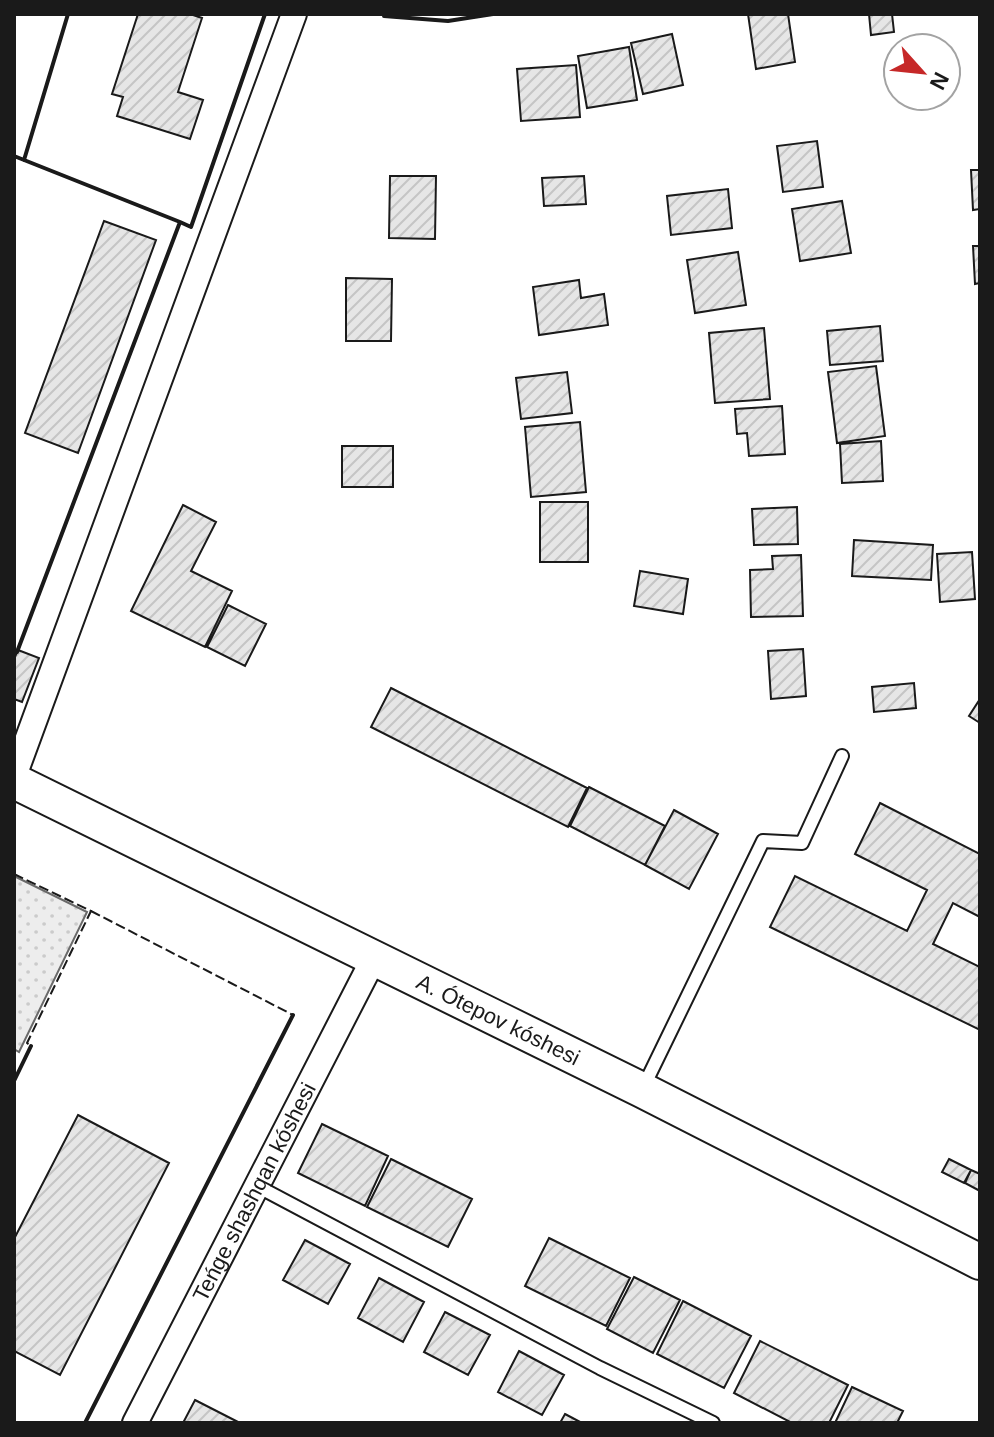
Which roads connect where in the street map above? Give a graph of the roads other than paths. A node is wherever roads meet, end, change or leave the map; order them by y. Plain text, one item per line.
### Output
1 (294, 14) edge
2 (842, 756) dead end
3 (14, 779) edge
4 (373, 960) junction
5 (642, 1090) junction
6 (257, 1186) junction
7 (980, 1262) edge
8 (135, 1423) edge
9 (713, 1423) edge

1 - 3 street
2 - 5 lane
3 - 4 main road, A. Ótepov kóshesi
4 - 5 main road, A. Ótepov kóshesi
4 - 6 street, Teńge shashqan kóshesi
5 - 7 main road, A. Ótepov kóshesi
6 - 8 street, Teńge shashqan kóshesi
6 - 9 lane

